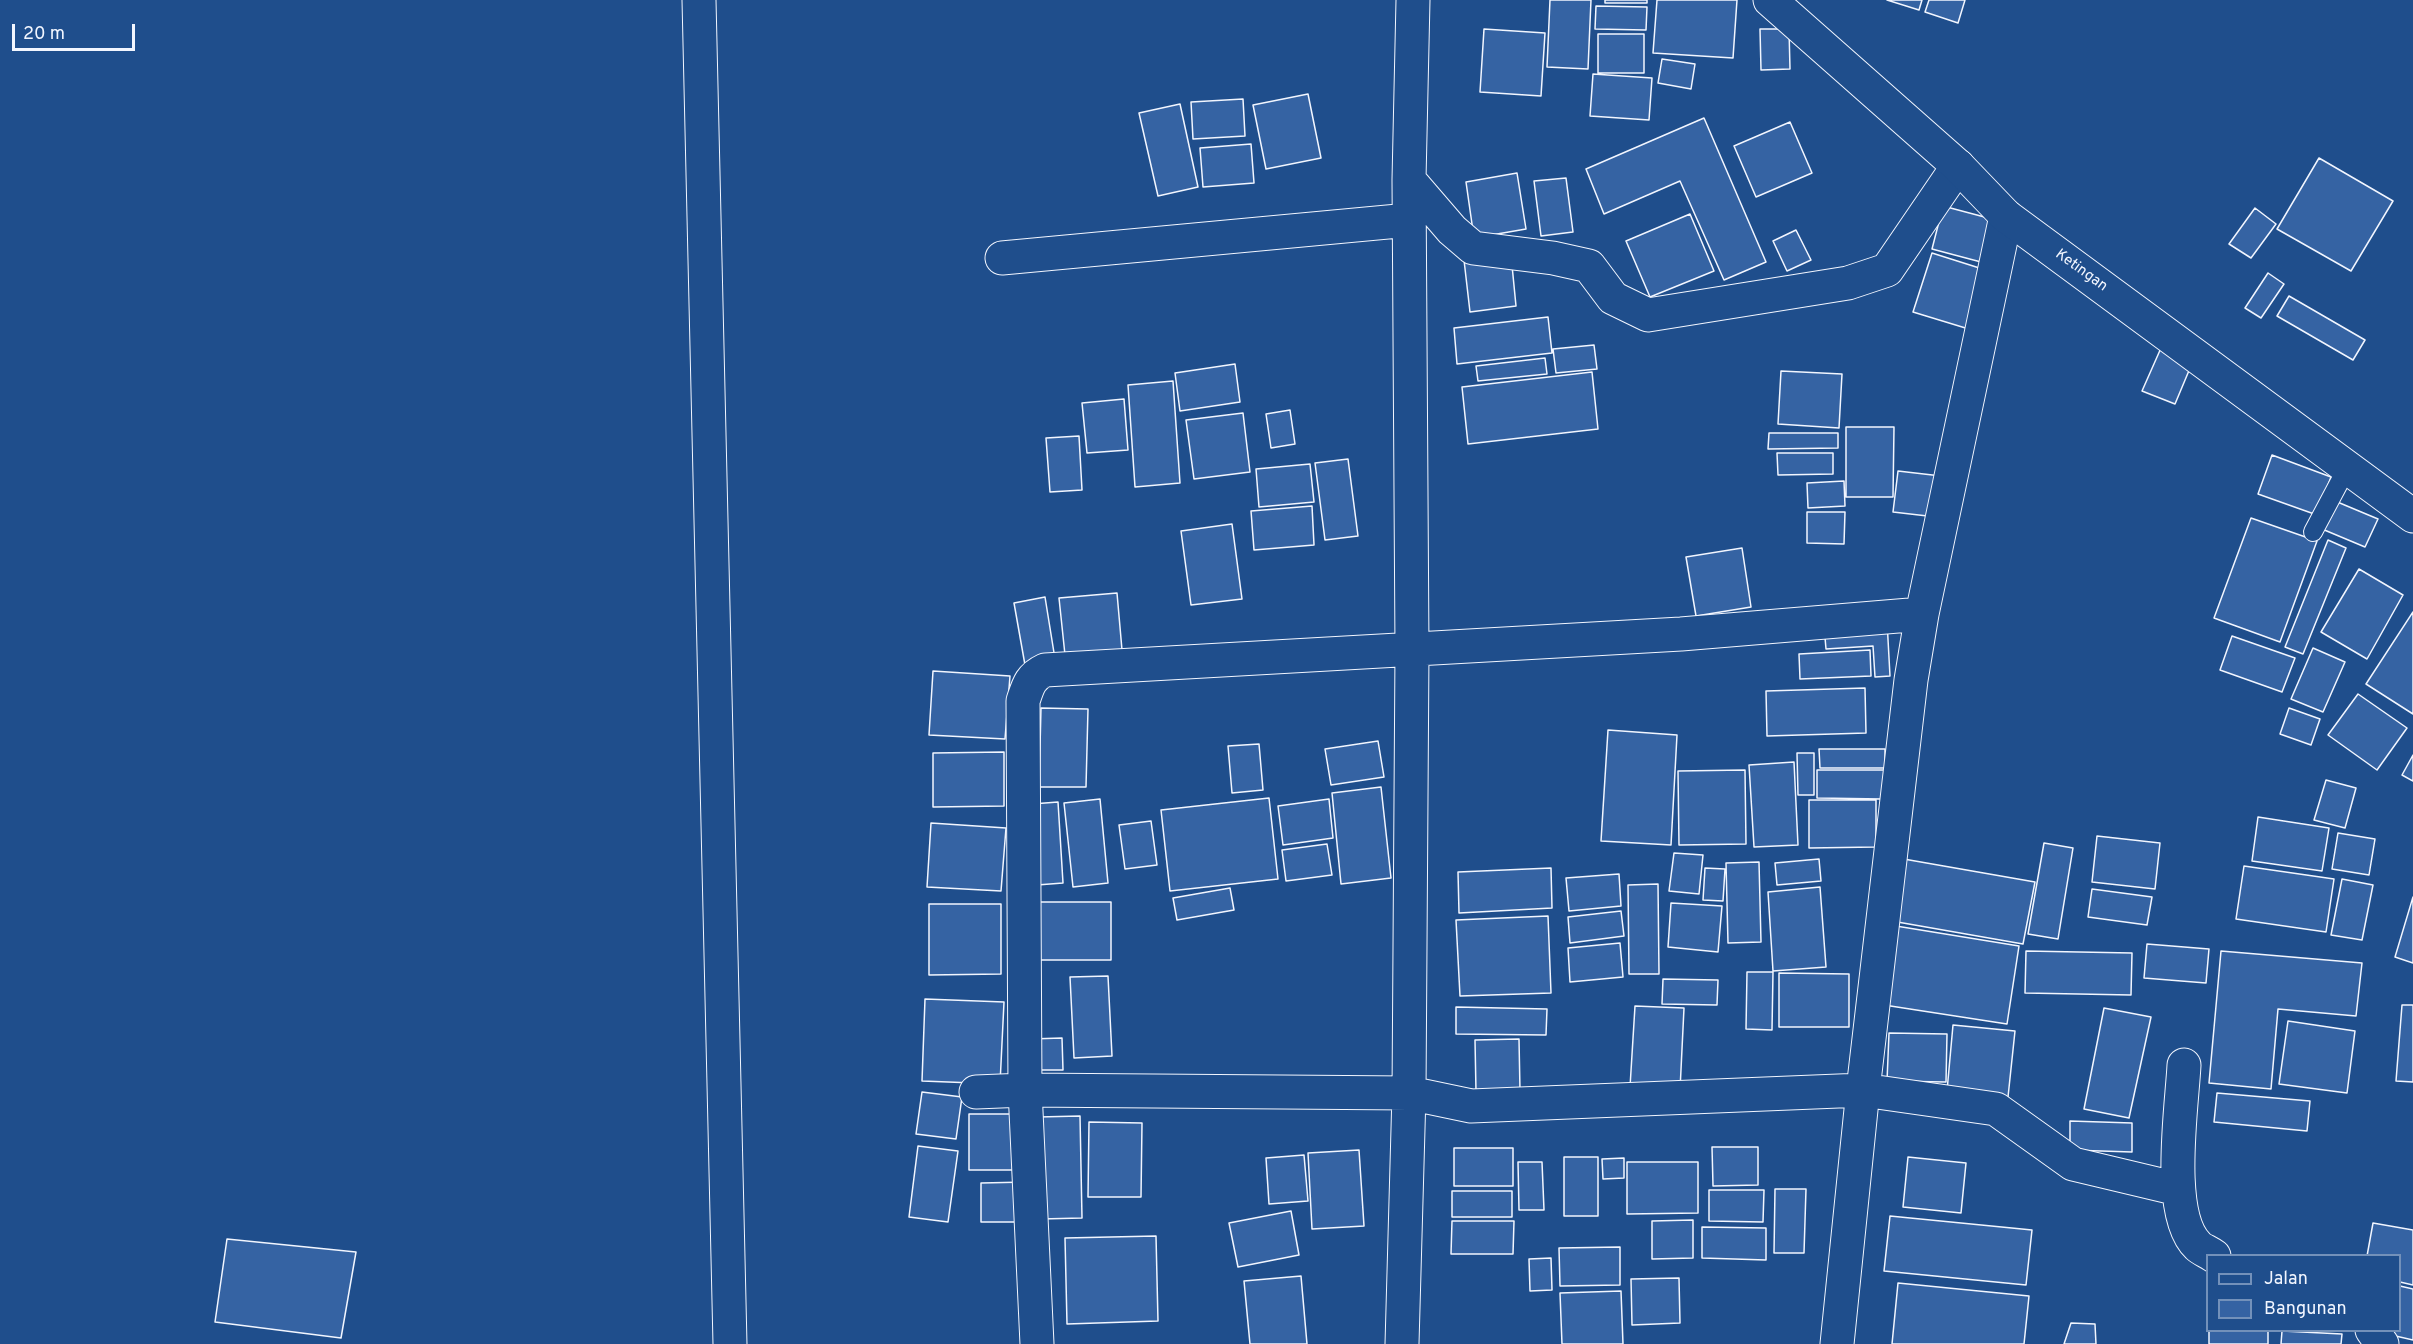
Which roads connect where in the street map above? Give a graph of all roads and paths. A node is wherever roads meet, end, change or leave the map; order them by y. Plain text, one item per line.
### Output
1 (699, 0) edge
2 (1413, 0) edge
3 (1770, 0) edge
4 (1958, 166) junction
5 (1409, 180) junction
6 (2006, 216) junction
7 (1409, 220) junction
8 (1002, 258) dead end
9 (2348, 468) junction
10 (2413, 516) edge
11 (2313, 532) dead end
12 (1922, 614) junction
13 (1412, 650) junction
14 (2184, 1065) dead end
15 (1025, 1090) junction
16 (1863, 1090) junction
17 (976, 1092) dead end
18 (1409, 1093) junction
19 (2178, 1189) junction
20 (2211, 1254) edge
21 (730, 1344) edge
22 (1037, 1344) edge
23 (1402, 1344) edge
24 (1837, 1344) edge

1 - 21 street
2 - 5 street
3 - 4 street, Ketingan
4 - 5 street
4 - 6 street, Ketingan
5 - 7 street
6 - 9 street, Ketingan
6 - 12 street
7 - 8 street
7 - 13 street
9 - 10 street, Ketingan
9 - 11 lane
12 - 13 street
12 - 16 street
13 - 15 street
13 - 18 street
14 - 19 street
15 - 17 street
15 - 18 street
15 - 22 street
16 - 18 street
16 - 19 street
16 - 24 street
18 - 23 street
19 - 20 street

